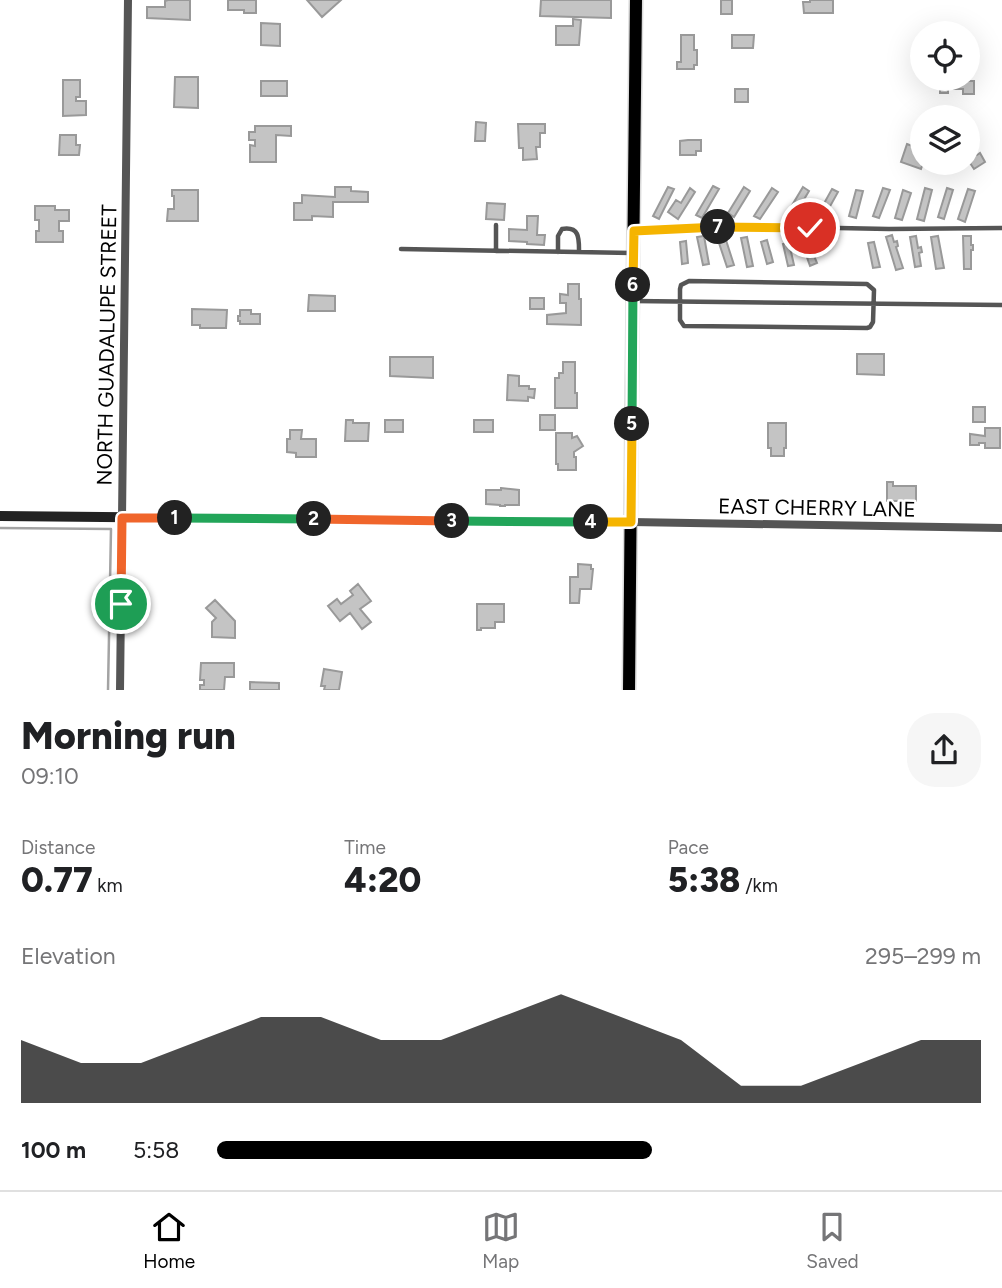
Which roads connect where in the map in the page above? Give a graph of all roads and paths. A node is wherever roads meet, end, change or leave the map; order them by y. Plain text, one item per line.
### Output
1 (128, 0) edge
2 (636, 0) edge
3 (496, 225) dead end
4 (1002, 228) edge
5 (634, 231) junction
6 (401, 249) dead end
7 (496, 251) junction
8 (558, 252) junction
9 (579, 252) junction
10 (634, 253) junction
11 (633, 301) junction
12 (680, 302) junction
13 (874, 303) junction
14 (1002, 304) edge
15 (0, 516) edge
16 (122, 518) junction
17 (631, 522) junction
18 (1002, 528) edge
19 (120, 690) edge
20 (629, 690) edge

1 - 16 street, NORTH GUADALUPE STREET
2 - 5 main road
3 - 7 lane
4 - 5 lane
5 - 10 main road
6 - 7 lane
7 - 8 lane
8 - 9 lane
8 - 9 lane
9 - 10 lane
10 - 11 main road
11 - 12 lane
11 - 17 main road
12 - 13 lane
12 - 13 lane
12 - 13 lane
13 - 14 lane
15 - 16 street
16 - 17 street
16 - 19 street, NORTH GUADALUPE STREET
17 - 18 street, EAST CHERRY LANE
17 - 20 main road

